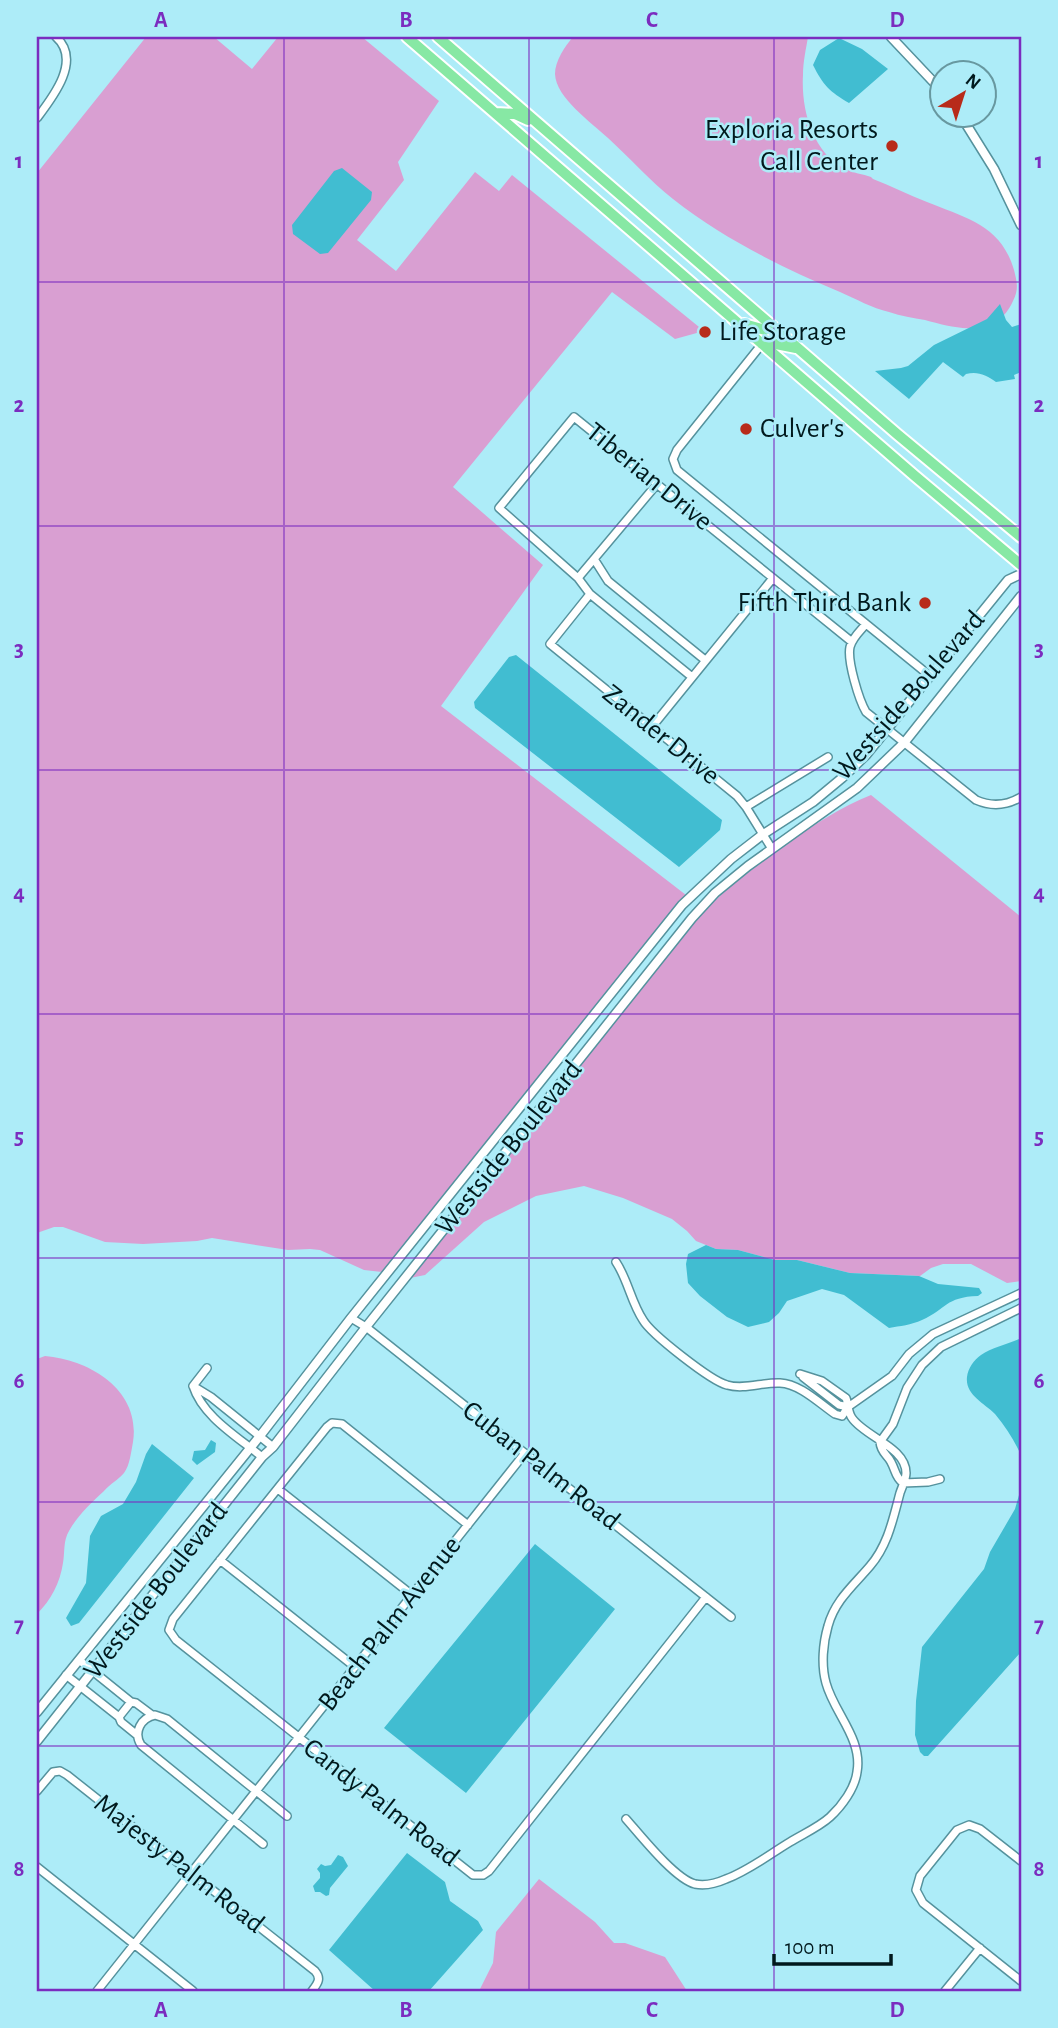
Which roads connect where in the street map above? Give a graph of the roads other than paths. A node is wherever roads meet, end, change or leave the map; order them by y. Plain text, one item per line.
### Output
1 (56, 37) edge
2 (407, 37) edge
3 (438, 37) edge
4 (891, 37) edge
5 (928, 75) edge
6 (467, 87) junction
7 (509, 97) junction
8 (496, 113) junction
9 (37, 118) edge
10 (543, 128) junction
11 (970, 130) edge
12 (1021, 225) edge
13 (734, 320) junction
14 (772, 326) junction
15 (762, 344) junction
16 (799, 349) junction
17 (657, 484) junction
18 (1021, 537) edge
19 (594, 559) junction
20 (1021, 565) edge
21 (1021, 574) edge
22 (578, 578) junction
23 (773, 578) junction
24 (590, 594) junction
25 (1021, 596) edge
26 (866, 624) junction
27 (852, 642) junction
28 (705, 660) junction
29 (930, 676) junction
30 (692, 677) junction
31 (651, 728) junction
32 (887, 730) junction
33 (904, 743) junction
34 (828, 757) dead end
35 (1021, 797) edge
36 (746, 807) junction
37 (762, 835) junction
38 (772, 849) junction
39 (616, 1262) dead end
40 (1021, 1293) edge
41 (1021, 1308) edge
42 (351, 1318) junction
43 (366, 1327) junction
44 (207, 1368) dead end
45 (193, 1386) junction
46 (799, 1387) junction
47 (848, 1407) junction
48 (229, 1411) junction
49 (220, 1423) junction
50 (260, 1436) junction
51 (880, 1442) junction
52 (250, 1447) junction
53 (273, 1447) junction
54 (525, 1453) junction
55 (262, 1457) junction
56 (940, 1479) dead end
57 (903, 1483) junction
58 (278, 1489) junction
59 (468, 1525) junction
60 (220, 1560) junction
61 (412, 1595) junction
62 (706, 1597) junction
63 (731, 1617) dead end
64 (79, 1660) junction
65 (355, 1667) junction
66 (92, 1671) junction
67 (66, 1675) junction
68 (80, 1686) junction
69 (131, 1702) junction
70 (37, 1712) edge
71 (152, 1715) junction
72 (119, 1717) junction
73 (137, 1735) junction
74 (299, 1738) junction
75 (37, 1741) edge
76 (37, 1791) edge
77 (256, 1791) junction
78 (287, 1816) dead end
79 (626, 1819) dead end
80 (233, 1820) junction
81 (263, 1844) dead end
82 (1021, 1861) edge
83 (37, 1867) edge
84 (191, 1874) junction
85 (134, 1945) junction
86 (980, 1948) junction
87 (1021, 1981) edge
88 (97, 1991) edge
89 (193, 1991) edge
90 (312, 1991) edge
91 (945, 1991) edge

1 - 9 street
2 - 6 highway
3 - 7 highway
4 - 5 street
6 - 7 highway
6 - 8 highway
7 - 10 highway
8 - 10 highway
8 - 13 highway
10 - 14 highway
11 - 12 street
13 - 14 highway
13 - 15 highway
14 - 16 highway
15 - 16 highway
15 - 20 highway
15 - 26 street
16 - 18 highway
17 - 19 street
17 - 22 street, Tiberian Drive
17 - 23 street, Tiberian Drive
19 - 22 street
19 - 28 street
21 - 29 street, Westside Boulevard
22 - 24 street, Tiberian Drive
23 - 27 street, Tiberian Drive
23 - 28 street
24 - 30 street, Tiberian Drive
24 - 31 street, Zander Drive
25 - 33 street, Westside Boulevard
26 - 27 street
26 - 29 street
27 - 32 street
28 - 30 street
29 - 32 street, Westside Boulevard
30 - 31 street
31 - 36 street, Zander Drive
32 - 33 street
32 - 37 street, Westside Boulevard
33 - 35 street
33 - 38 street, Westside Boulevard
34 - 36 street, Zander Drive
36 - 37 street
37 - 38 street
37 - 42 street, Westside Boulevard
38 - 43 street, Westside Boulevard
39 - 46 street
40 - 47 street
41 - 51 street
42 - 43 street, Cuban Palm Road
42 - 50 street, Westside Boulevard
43 - 53 street, Westside Boulevard
43 - 54 street, Cuban Palm Road
44 - 45 street
45 - 48 street
45 - 49 street
46 - 47 street
46 - 47 street
47 - 51 street
48 - 49 street
48 - 50 street
49 - 52 street
50 - 52 street, Westside Boulevard
50 - 53 street
51 - 57 street
52 - 55 street
52 - 64 street, Westside Boulevard
53 - 55 street, Westside Boulevard
54 - 59 street, Beach Palm Avenue
54 - 62 street, Cuban Palm Road
55 - 66 street, Westside Boulevard
56 - 57 street
57 - 79 street
58 - 59 street
58 - 60 street
58 - 61 street
59 - 61 street, Beach Palm Avenue
60 - 65 street
60 - 74 street, Candy Palm Road
61 - 65 street, Beach Palm Avenue
62 - 63 street, Cuban Palm Road
62 - 74 street, Candy Palm Road
64 - 66 street
64 - 67 street, Westside Boulevard
65 - 74 street, Beach Palm Avenue
66 - 68 street, Westside Boulevard
66 - 69 street
67 - 68 street
67 - 70 street, Westside Boulevard
68 - 72 street
68 - 75 street, Westside Boulevard
69 - 71 street
69 - 72 street
71 - 73 street
71 - 77 street
72 - 73 street
73 - 80 street
74 - 77 street, Beach Palm Avenue
76 - 84 street, Majesty Palm Road
77 - 78 street
77 - 80 street, Beach Palm Avenue
80 - 81 street
80 - 84 street, Beach Palm Avenue
82 - 86 street
83 - 85 street
84 - 85 street, Beach Palm Avenue
84 - 90 street, Majesty Palm Road
85 - 88 street, Beach Palm Avenue
85 - 89 street
86 - 87 street
86 - 91 street

